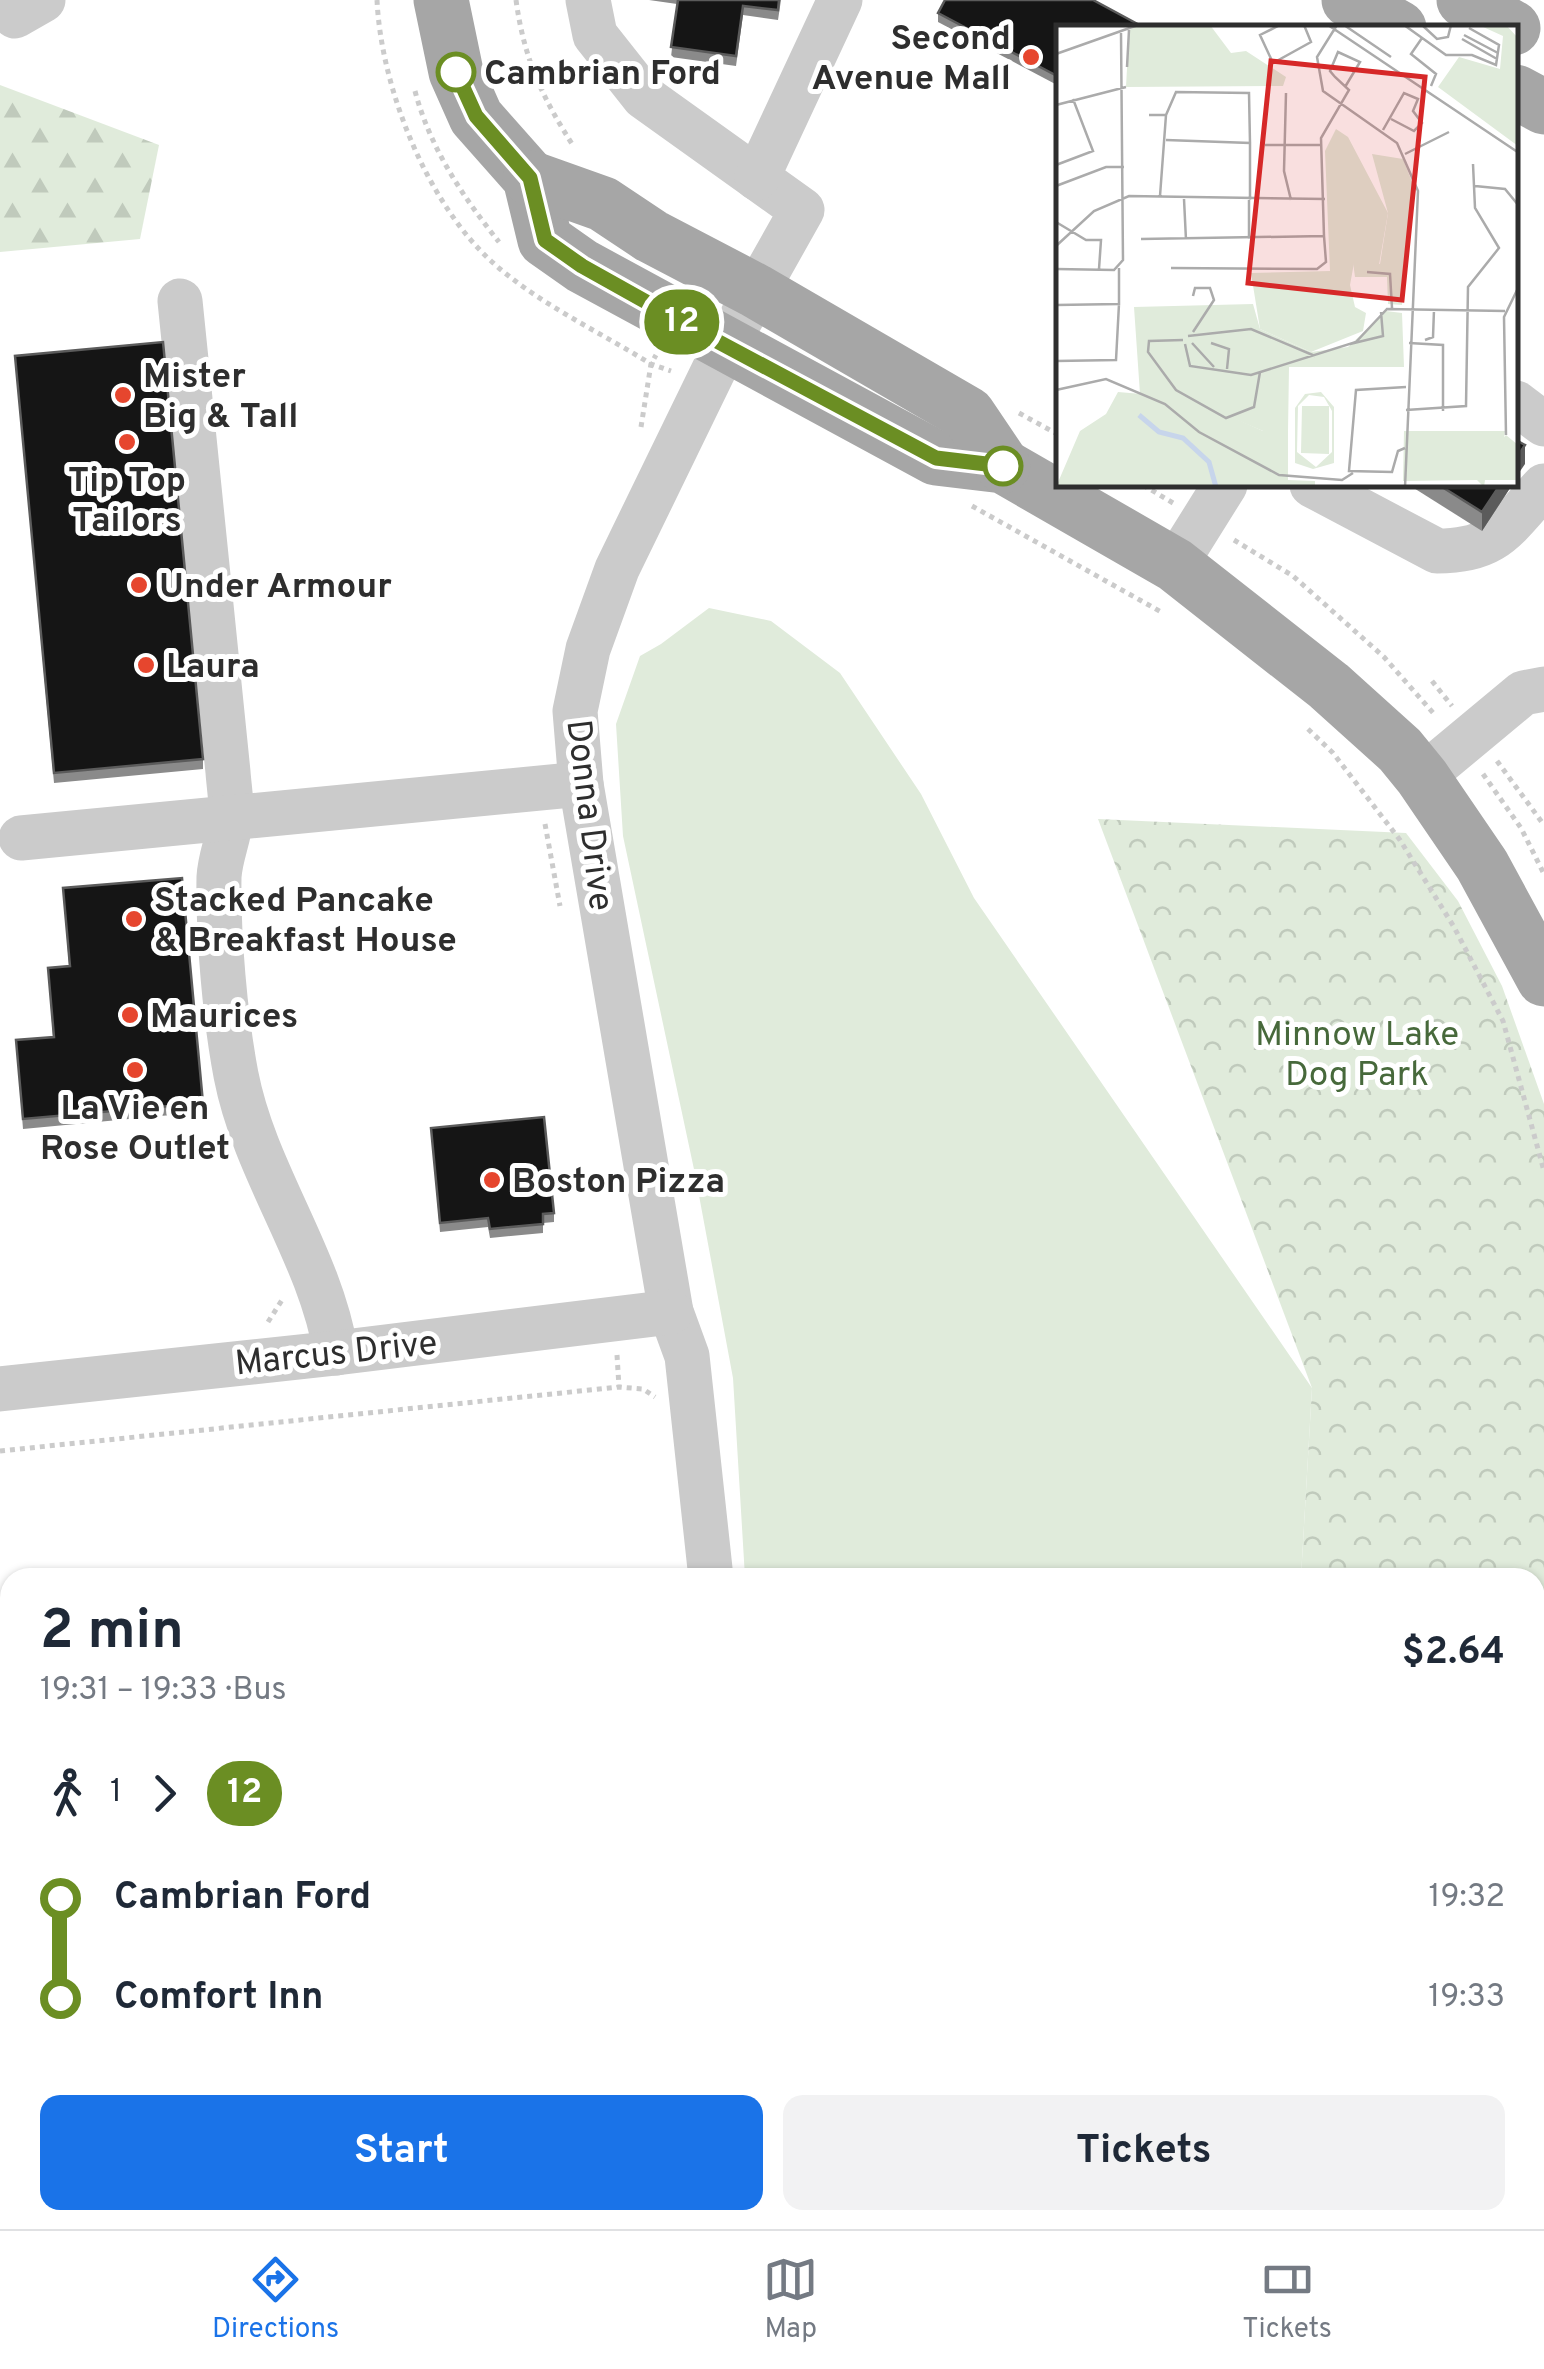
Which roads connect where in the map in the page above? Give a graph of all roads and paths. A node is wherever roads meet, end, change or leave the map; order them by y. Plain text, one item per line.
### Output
1 (6, 0) edge
2 (43, 0) edge
3 (441, 0) edge
4 (516, 0) edge
5 (588, 0) edge
6 (840, 0) edge
7 (1348, 0) edge
8 (1464, 0) edge
9 (1394, 25) edge
10 (1510, 25) edge
11 (1519, 30) edge
12 (1544, 44) edge
13 (1519, 94) edge
14 (1544, 107) edge
15 (575, 148) dead end
16 (530, 178) junction
17 (757, 178) junction
18 (756, 291) junction
19 (180, 301) dead end
20 (726, 346) junction
21 (1519, 404) edge
22 (1544, 424) edge
23 (985, 485) junction
24 (1544, 486) edge
25 (1223, 488) edge
26 (1318, 488) edge
27 (1170, 590) junction
28 (1544, 689) edge
29 (1304, 725) dead end
30 (1422, 778) junction
31 (581, 784) junction
32 (231, 817) junction
33 (22, 838) dead end
34 (1544, 978) edge
35 (1544, 1171) edge
36 (671, 1312) junction
37 (336, 1353) junction
38 (0, 1389) edge
39 (663, 1402) dead end
40 (0, 1451) edge
41 (710, 1568) edge

1 - 2 street
3 - 16 main road
4 - 15 path
5 - 17 street
6 - 17 street
7 - 9 main road
8 - 10 main road
11 - 12 main road
13 - 14 main road
16 - 18 main road
16 - 20 main road
17 - 18 street, Donna Drive
18 - 20 street, Donna Drive
18 - 23 main road
19 - 32 street
20 - 23 main road
20 - 31 street, Donna Drive
21 - 22 street
23 - 27 main road
23 - 27 path
24 - 26 street
25 - 27 street
27 - 30 main road
28 - 30 street
29 - 35 path
30 - 34 main road
31 - 32 street
31 - 36 street, Donna Drive
32 - 33 street
32 - 37 street
36 - 37 street, Marcus Drive
36 - 41 street, Donna Drive
37 - 38 street, Marcus Drive
39 - 40 path

